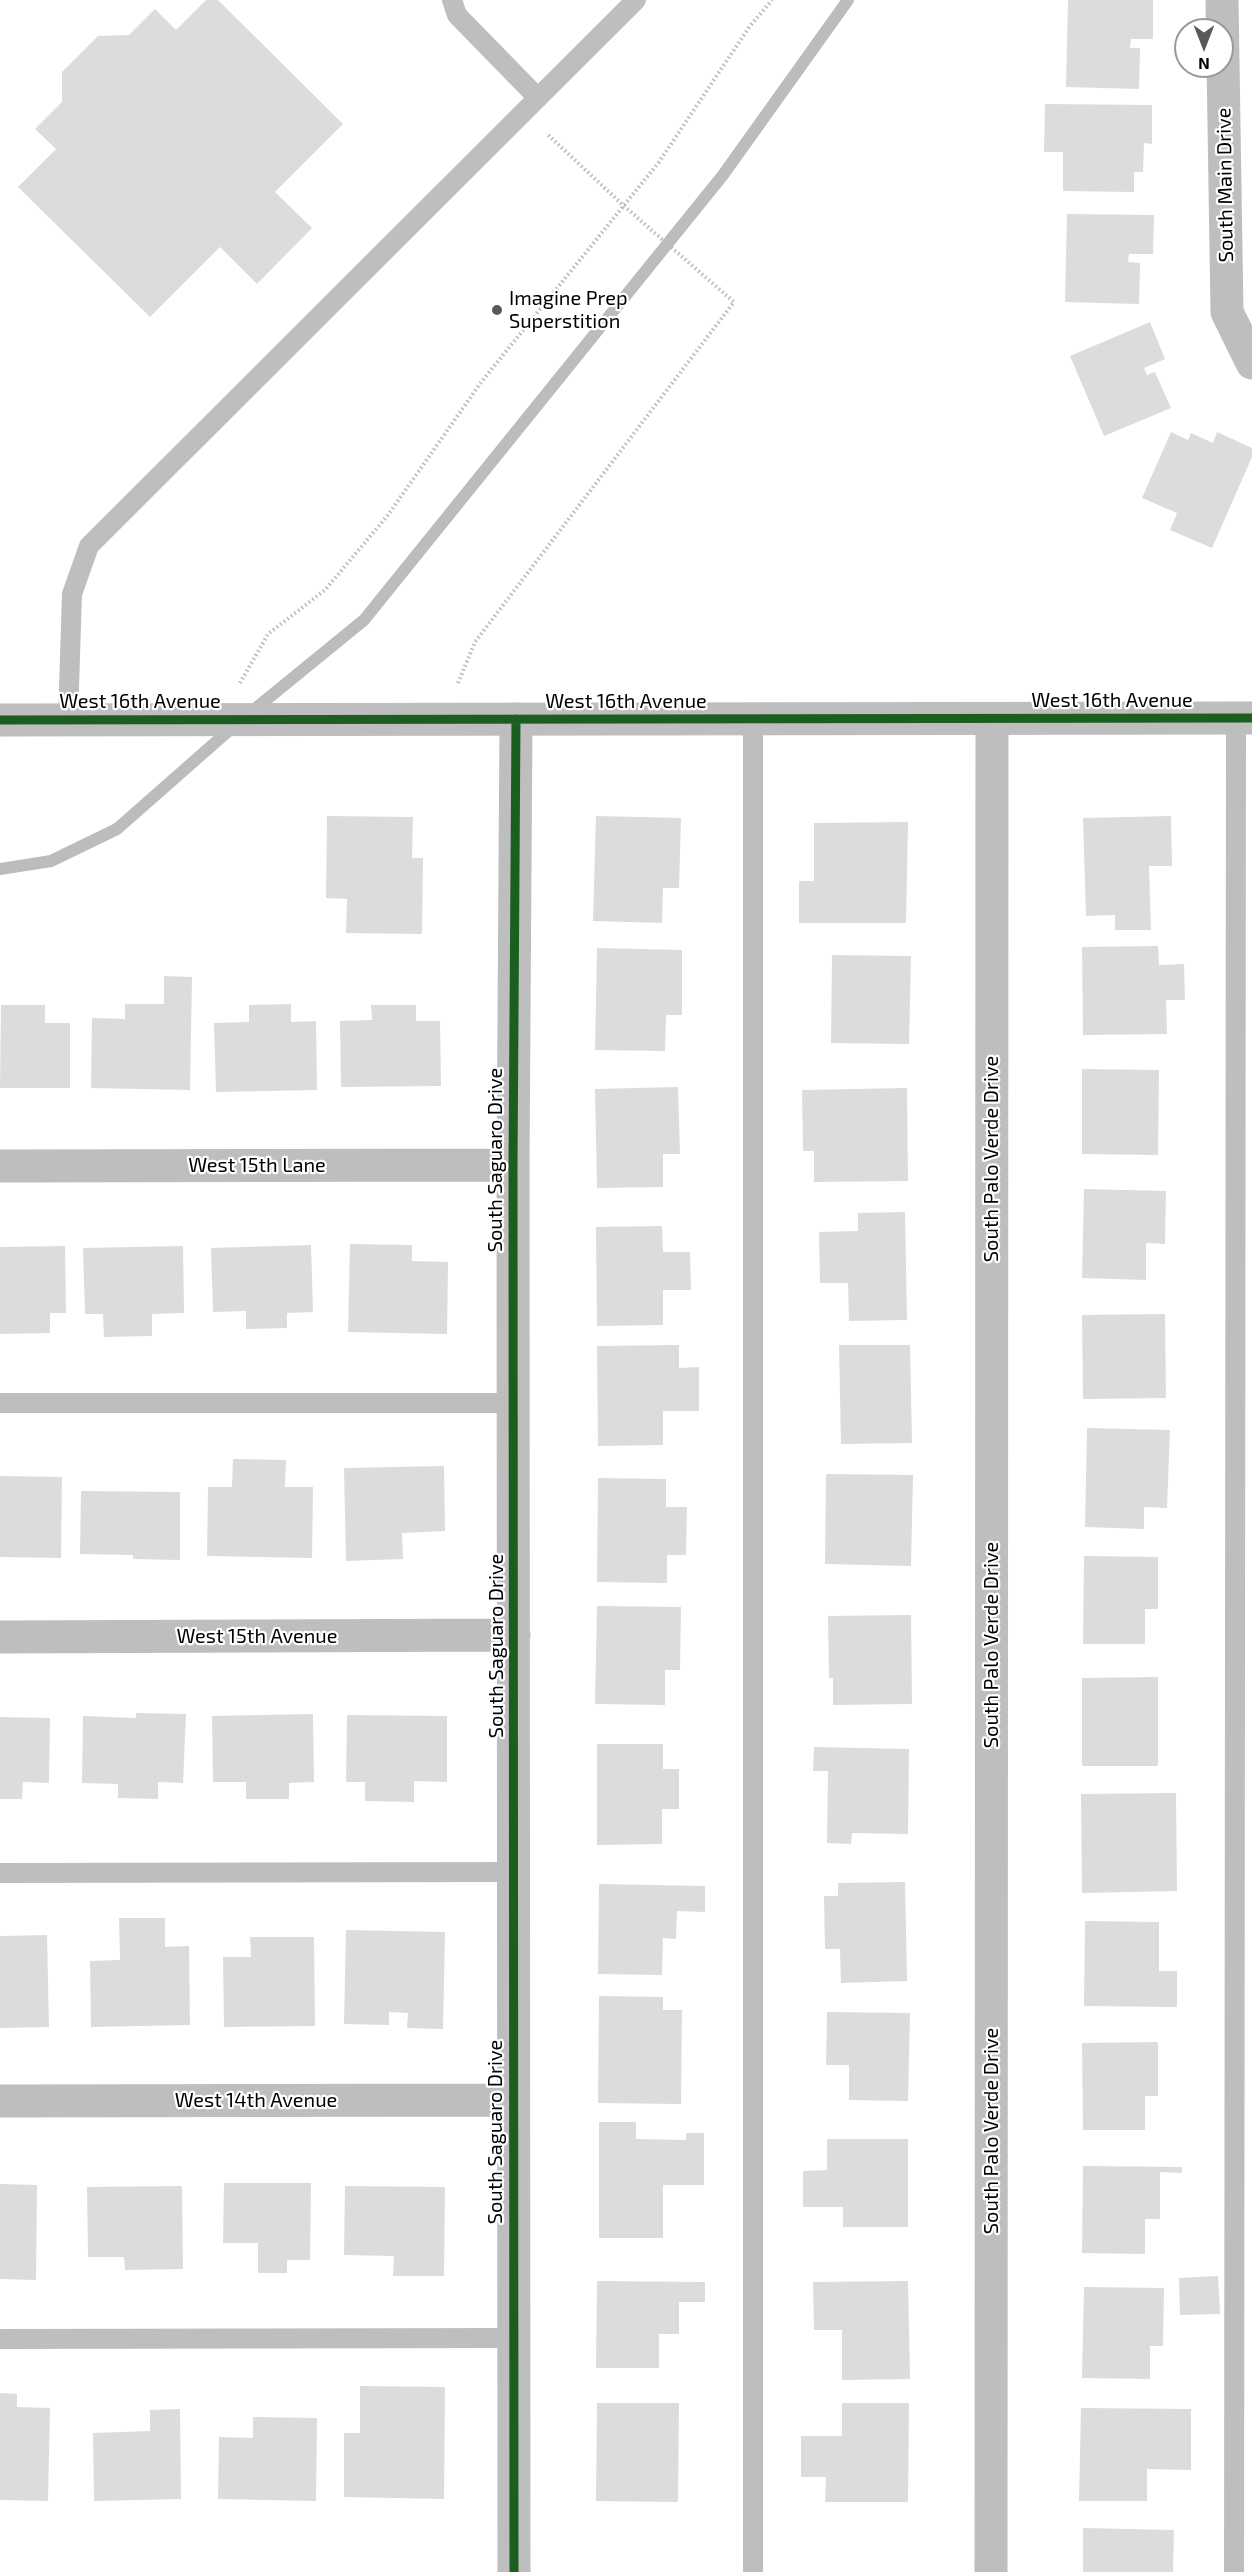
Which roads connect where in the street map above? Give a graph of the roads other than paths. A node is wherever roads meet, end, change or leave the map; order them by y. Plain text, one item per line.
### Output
1 (472, 0) edge
2 (636, 0) edge
3 (1222, 0) edge
4 (454, 7) edge
5 (538, 98) junction
6 (1252, 363) edge
7 (1244, 718) edge
8 (68, 719) junction
9 (516, 719) junction
10 (753, 719) junction
11 (992, 719) junction
12 (0, 720) edge
13 (513, 1165) junction
14 (0, 1166) edge
15 (0, 1403) edge
16 (514, 1403) junction
17 (514, 1635) junction
18 (0, 1636) edge
19 (514, 1872) junction
20 (0, 1873) edge
21 (513, 2100) junction
22 (0, 2101) edge
23 (514, 2338) junction
24 (0, 2340) edge
25 (514, 2572) edge
26 (753, 2572) edge
27 (991, 2572) edge
28 (1234, 2572) edge

1 - 4 lane
2 - 5 lane
3 - 6 street, South Main Drive
4 - 5 lane
5 - 8 lane
7 - 11 street, West 16th Avenue
7 - 28 lane
8 - 9 street, West 16th Avenue
8 - 12 street, West 16th Avenue
9 - 10 street, West 16th Avenue
9 - 13 street, South Saguaro Drive
10 - 11 street, West 16th Avenue
10 - 26 lane
11 - 27 street, South Palo Verde Drive
13 - 14 street, West 15th Lane
13 - 16 street, South Saguaro Drive
15 - 16 lane
16 - 17 street, South Saguaro Drive
17 - 18 street, West 15th Avenue
17 - 19 street, South Saguaro Drive
19 - 20 lane
19 - 21 street, South Saguaro Drive
21 - 22 street, West 14th Avenue
21 - 23 street, South Saguaro Drive
23 - 24 lane
23 - 25 street, South Saguaro Drive

